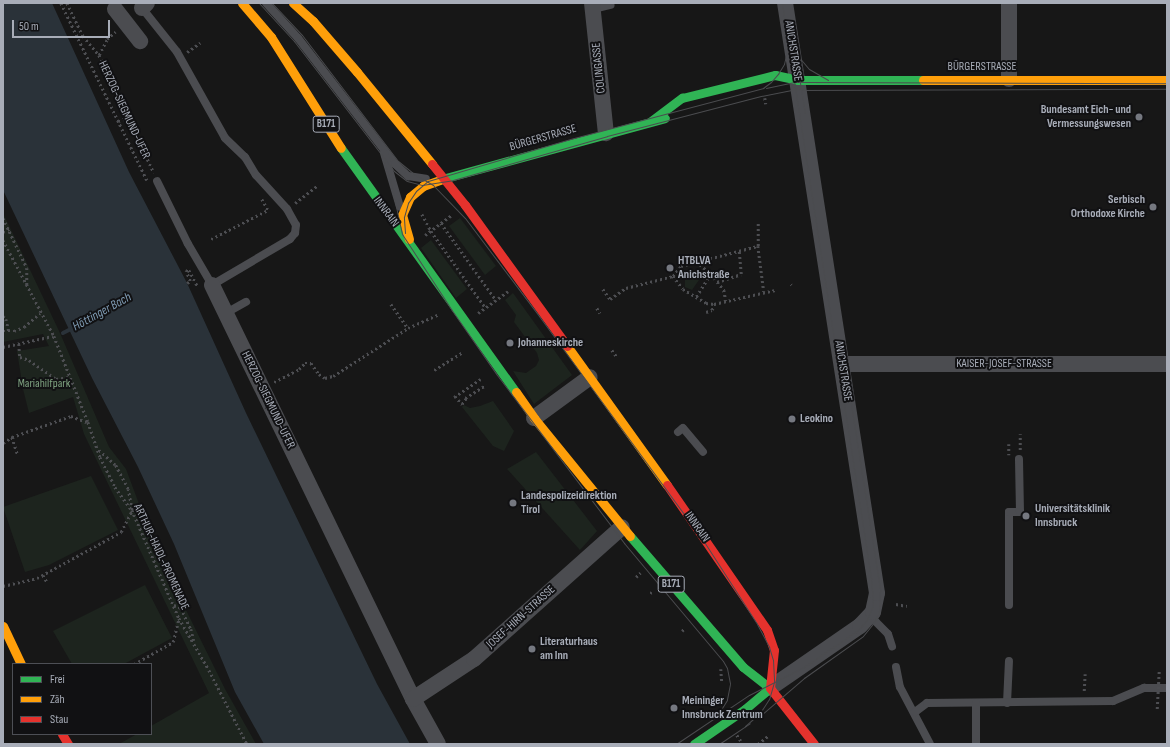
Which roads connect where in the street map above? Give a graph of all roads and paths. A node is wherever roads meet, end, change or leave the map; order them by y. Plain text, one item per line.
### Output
1 (67, 3) edge
2 (242, 3) edge
3 (266, 3) edge
4 (293, 3) edge
5 (785, 3) edge
6 (1009, 3) edge
7 (145, 5) edge
8 (611, 5) dead end
9 (593, 6) edge
10 (115, 9) dead end
11 (140, 41) dead end
12 (200, 43) dead end
13 (180, 57) junction
14 (1009, 79) junction
15 (1167, 80) edge
16 (791, 83) junction
17 (765, 98) dead end
18 (766, 104) dead end
19 (672, 116) dead end
20 (126, 118) junction
21 (118, 121) dead end
22 (651, 121) junction
23 (606, 133) junction
24 (382, 148) junction
25 (442, 179) junction
26 (157, 181) joint
27 (318, 185) dead end
28 (264, 205) dead end
29 (465, 205) junction
30 (419, 208) dead end
31 (287, 209) junction
32 (402, 215) junction
33 (3, 218) edge
34 (758, 221) dead end
35 (441, 223) junction
36 (9, 229) junction
37 (431, 231) junction
38 (3, 232) edge
39 (210, 239) dead end
40 (3, 240) edge
41 (411, 245) junction
42 (758, 246) junction
43 (739, 251) junction
44 (695, 257) dead end
45 (696, 261) junction
46 (680, 262) dead end
47 (681, 266) junction
48 (189, 269) dead end
49 (711, 274) junction
50 (673, 276) junction
51 (521, 282) junction
52 (718, 282) junction
53 (187, 283) dead end
54 (212, 285) junction
55 (27, 286) junction
56 (603, 288) dead end
57 (775, 290) dead end
58 (764, 292) junction
59 (696, 298) junction
60 (496, 300) junction
61 (726, 301) junction
62 (246, 302) dead end
63 (391, 304) dead end
64 (714, 304) junction
65 (453, 308) junction
66 (485, 308) junction
67 (596, 308) dead end
68 (706, 312) dead end
69 (40, 313) junction
70 (226, 313) junction
71 (600, 313) dead end
72 (3, 316) edge
73 (464, 323) junction
74 (408, 328) junction
75 (3, 331) edge
76 (9, 331) junction
77 (54, 336) junction
78 (19, 344) junction
79 (3, 346) edge
80 (612, 350) dead end
81 (463, 352) dead end
82 (617, 357) dead end
83 (842, 364) junction
84 (1167, 364) edge
85 (434, 370) dead end
86 (70, 377) junction
87 (590, 377) junction
88 (481, 379) dead end
89 (486, 385) dead end
90 (262, 387) junction
91 (534, 418) junction
92 (88, 422) junction
93 (678, 432) dead end
94 (1020, 434) dead end
95 (12, 437) junction
96 (3, 443) edge
97 (97, 448) junction
98 (703, 452) dead end
99 (18, 455) dead end
100 (1020, 459) joint
101 (132, 510) junction
102 (622, 527) junction
103 (43, 575) junction
104 (47, 582) dead end
105 (3, 586) edge
106 (896, 604) dead end
107 (173, 605) junction
108 (1009, 605) dead end
109 (907, 606) dead end
110 (179, 618) junction
111 (869, 618) junction
112 (3, 626) edge
113 (194, 644) junction
114 (892, 646) dead end
115 (1009, 661) dead end
116 (22, 663) edge
117 (136, 663) edge
118 (896, 667) dead end
119 (720, 668) dead end
120 (1159, 671) dead end
121 (1085, 674) dead end
122 (722, 682) dead end
123 (770, 688) junction
124 (1167, 688) edge
125 (413, 699) junction
126 (1084, 702) junction
127 (976, 703) junction
128 (1007, 703) junction
129 (1158, 709) dead end
130 (915, 712) junction
131 (63, 735) edge
132 (737, 735) dead end
133 (768, 736) dead end
134 (741, 741) dead end
135 (68, 744) edge
136 (247, 744) edge
137 (438, 744) edge
138 (694, 744) edge
139 (758, 744) edge
140 (814, 744) edge
141 (930, 744) edge
142 (976, 744) edge

1 - 20 path, HERZOG-SIEGMUND-UFER
2 - 41 main road, INNRAIN / B171
3 - 24 lane
4 - 25 main road, INNRAIN
5 - 16 street, ANICHSTRASSE
6 - 14 street
7 - 13 lane
8 - 9 lane
9 - 23 street, COLINGASSE
10 - 11 street
12 - 13 path
13 - 31 lane
14 - 15 main road, BÜRGERSTRASSE
14 - 16 main road, BÜRGERSTRASSE
16 - 22 main road, BÜRGERSTRASSE
16 - 83 street, ANICHSTRASSE
17 - 18 path
19 - 22 main road, BÜRGERSTRASSE
20 - 21 path
20 - 26 path, HERZOG-SIEGMUND-UFER
22 - 23 main road, BÜRGERSTRASSE
23 - 25 main road, BÜRGERSTRASSE
24 - 25 lane
24 - 32 lane
25 - 29 main road, INNRAIN
25 - 32 main road, BÜRGERSTRASSE
26 - 54 lane, HERZOG-SIEGMUND-UFER
27 - 31 path
28 - 39 path
29 - 35 path
29 - 51 main road, INNRAIN
30 - 37 path
31 - 54 lane
32 - 41 main road
33 - 36 path
34 - 42 path
35 - 37 path
35 - 60 path
36 - 38 path
36 - 55 path
37 - 41 path
37 - 66 path
40 - 55 path, ARTHUR-HAIDL-PROMENADE
41 - 65 main road, INNRAIN / B171
42 - 43 path
42 - 58 path
43 - 45 path
43 - 52 path
44 - 45 path
45 - 47 path
45 - 49 path
46 - 47 path
47 - 50 path
48 - 53 path
49 - 52 path
49 - 59 path
50 - 56 path
50 - 59 path
51 - 60 path
51 - 87 main road, INNRAIN
52 - 61 path
54 - 70 street, HERZOG-SIEGMUND-UFER
55 - 69 path, ARTHUR-HAIDL-PROMENADE
57 - 58 path
58 - 61 path
59 - 64 path
60 - 66 path
61 - 64 path
62 - 70 lane
63 - 74 path
64 - 68 path
65 - 73 main road, INNRAIN / B171
65 - 74 path
66 - 73 path
67 - 71 path
69 - 76 path
69 - 77 path, ARTHUR-HAIDL-PROMENADE
70 - 90 street, HERZOG-SIEGMUND-UFER
72 - 76 path
73 - 91 main road, INNRAIN / B171
74 - 90 path
75 - 76 path
77 - 78 path
77 - 86 path, ARTHUR-HAIDL-PROMENADE
78 - 79 path
78 - 86 path
80 - 82 path
81 - 85 path
83 - 84 street, KAISER-JOSEF-STRASSE
83 - 111 street, ANICHSTRASSE
86 - 92 path, ARTHUR-HAIDL-PROMENADE
87 - 91 street
87 - 123 main road, INNRAIN
88 - 89 path
90 - 125 street, HERZOG-SIEGMUND-UFER
91 - 102 main road, INNRAIN / B171
92 - 95 path
92 - 97 path, ARTHUR-HAIDL-PROMENADE
93 - 98 lane
94 - 100 path
95 - 96 path
95 - 99 path
97 - 101 path, ARTHUR-HAIDL-PROMENADE
97 - 101 path
100 - 108 lane
101 - 103 path
101 - 107 path, ARTHUR-HAIDL-PROMENADE
102 - 123 main road, INNRAIN / B171
102 - 125 street, JOSEF-HIRN-STRASSE
103 - 104 path
103 - 105 path
106 - 109 path
107 - 110 path, ARTHUR-HAIDL-PROMENADE
107 - 113 path
110 - 113 path, ARTHUR-HAIDL-PROMENADE
110 - 117 path
111 - 114 lane
111 - 123 street
112 - 116 main road
113 - 136 path, ARTHUR-HAIDL-PROMENADE
115 - 128 lane
118 - 130 lane
119 - 122 path
120 - 129 path, bridge
121 - 126 path
123 - 138 main road
123 - 140 main road, INNRAIN
124 - 126 lane
125 - 137 street, HERZOG-SIEGMUND-UFER
126 - 128 lane
127 - 128 lane
127 - 130 lane
127 - 142 lane
130 - 141 lane
131 - 135 main road
132 - 134 path
133 - 139 path

